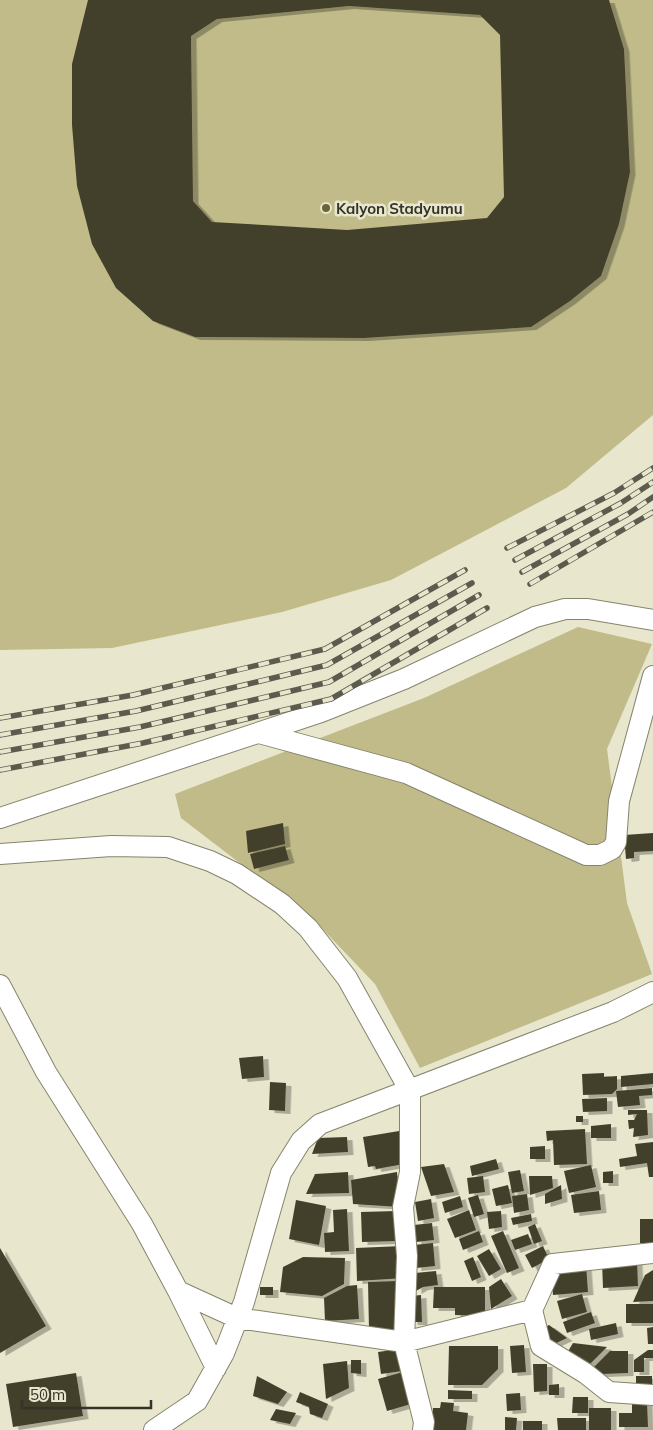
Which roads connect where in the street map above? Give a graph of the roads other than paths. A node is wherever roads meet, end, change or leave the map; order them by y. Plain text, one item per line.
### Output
1 (653, 620) edge
2 (653, 676) edge
3 (259, 733) junction
4 (0, 818) edge
5 (0, 854) edge
6 (0, 985) edge
7 (653, 992) edge
8 (410, 1091) junction
9 (653, 1252) edge
10 (178, 1291) junction
11 (532, 1310) junction
12 (238, 1318) junction
13 (404, 1342) junction
14 (216, 1368) junction
15 (653, 1395) edge
16 (419, 1427) edge
17 (154, 1430) edge

1 - 3 street
2 - 3 street
3 - 4 street
5 - 8 street
6 - 10 street
7 - 8 street
8 - 12 street
8 - 13 street
9 - 11 street
10 - 12 street
10 - 14 street
11 - 13 street
11 - 15 street
12 - 13 street
12 - 14 street
13 - 16 street
14 - 17 street

